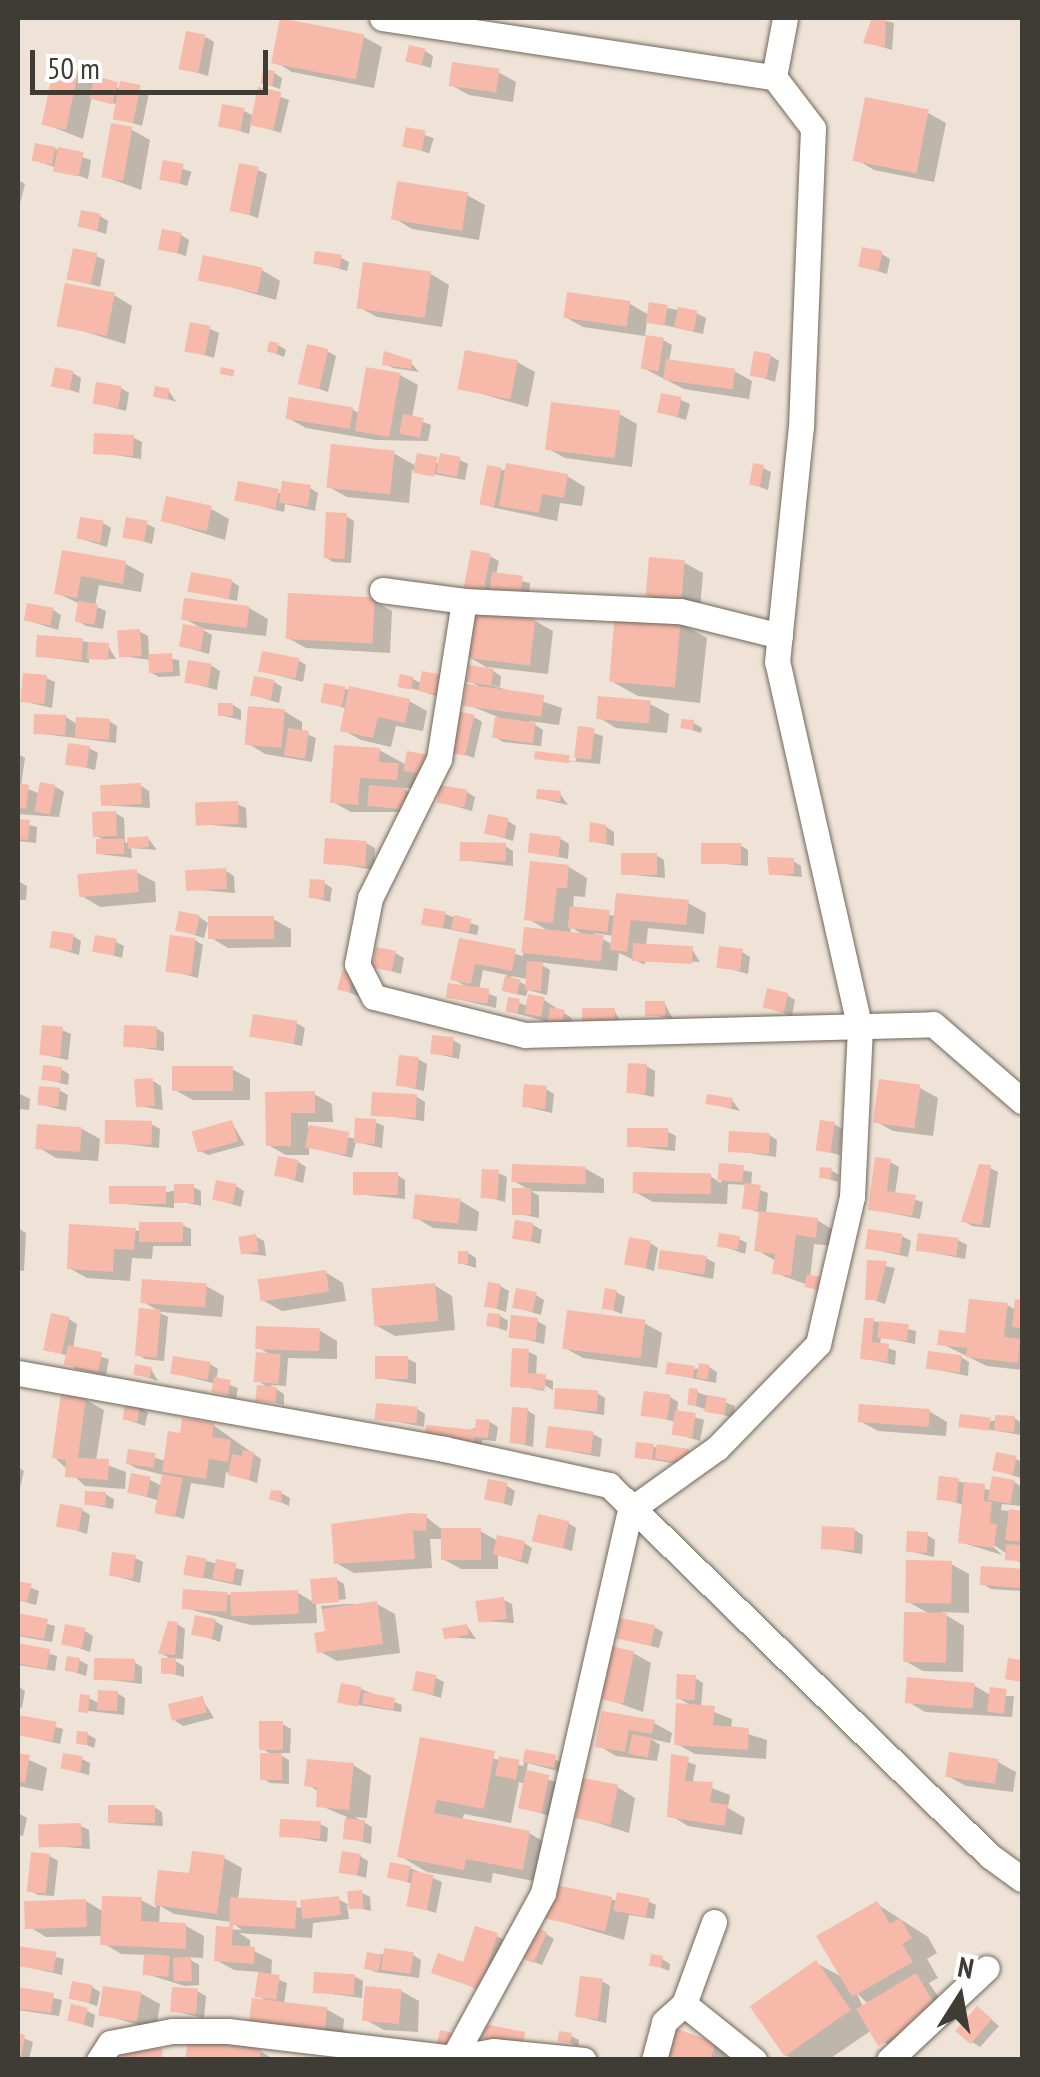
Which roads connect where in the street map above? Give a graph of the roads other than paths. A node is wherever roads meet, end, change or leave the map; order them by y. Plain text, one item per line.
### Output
1 (382, 18) edge
2 (785, 18) edge
3 (774, 78) junction
4 (382, 590) dead end
5 (464, 601) junction
6 (780, 636) junction
7 (860, 1029) junction
8 (1022, 1101) edge
9 (18, 1373) edge
10 (630, 1510) junction
11 (1022, 1879) edge
12 (714, 1922) dead end
13 (987, 1968) dead end
14 (684, 2004) junction
15 (453, 2059) edge
16 (99, 2060) edge
17 (584, 2060) edge
18 (654, 2060) edge
19 (754, 2060) edge
20 (890, 2060) edge

1 - 3 street
2 - 3 street
3 - 6 street
4 - 5 street
5 - 6 street
5 - 7 street
6 - 7 street
7 - 8 street
7 - 10 street
9 - 10 street
10 - 11 street
10 - 15 street
12 - 14 street
13 - 20 street
14 - 18 street
14 - 19 street
15 - 16 street
15 - 17 street

